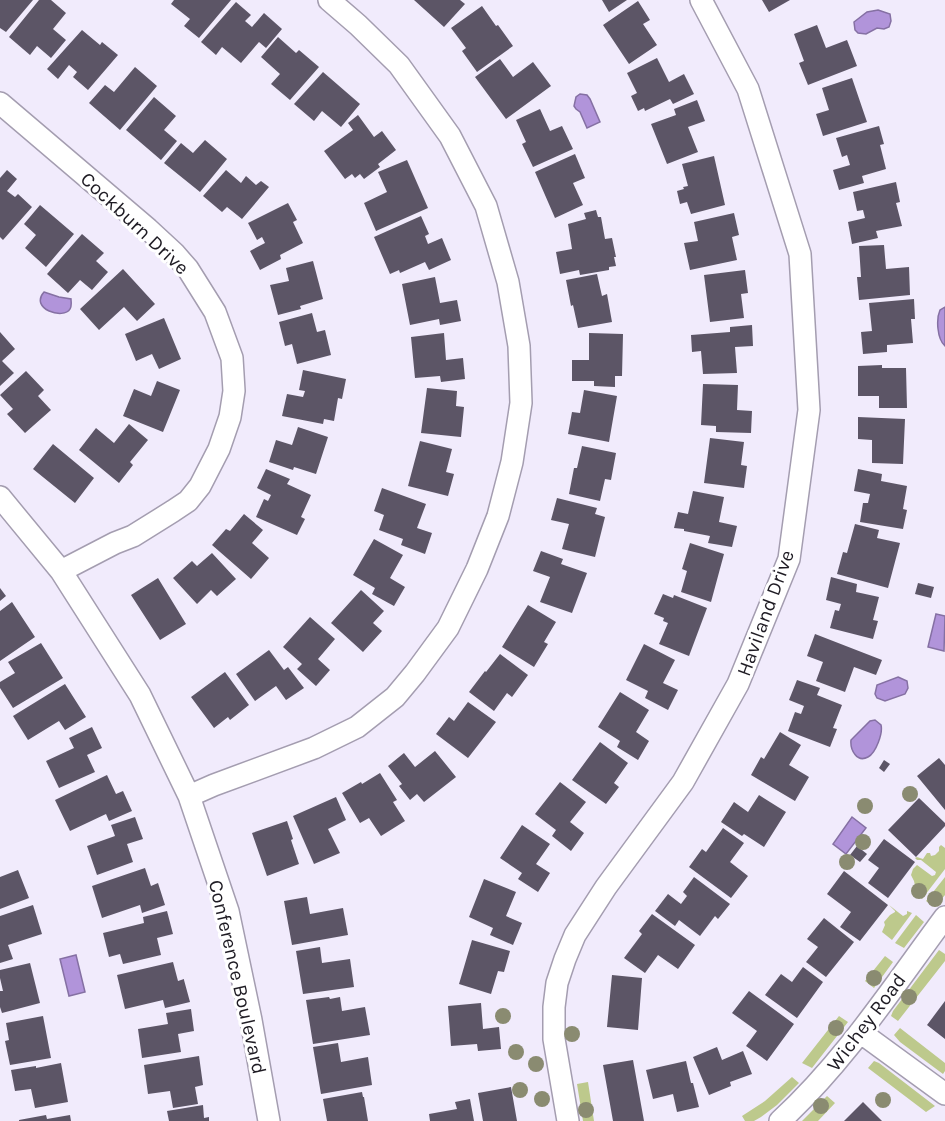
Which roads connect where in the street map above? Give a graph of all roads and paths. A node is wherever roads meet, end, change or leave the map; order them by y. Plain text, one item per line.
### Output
1 (329, 0) edge
2 (701, 0) edge
3 (0, 103) edge
4 (0, 497) edge
5 (61, 571) junction
6 (189, 796) junction
7 (945, 917) edge
8 (860, 1032) junction
9 (945, 1094) edge
10 (269, 1121) edge
11 (568, 1121) edge
12 (780, 1121) edge

1 - 6 street
2 - 11 street, Haviland Drive
3 - 5 street, Cockburn Drive
4 - 5 street, Conference Boulevard
5 - 6 street, Conference Boulevard
6 - 10 street, Conference Boulevard
7 - 8 street, Wichey Road
8 - 9 street
8 - 12 street, Wichey Road

